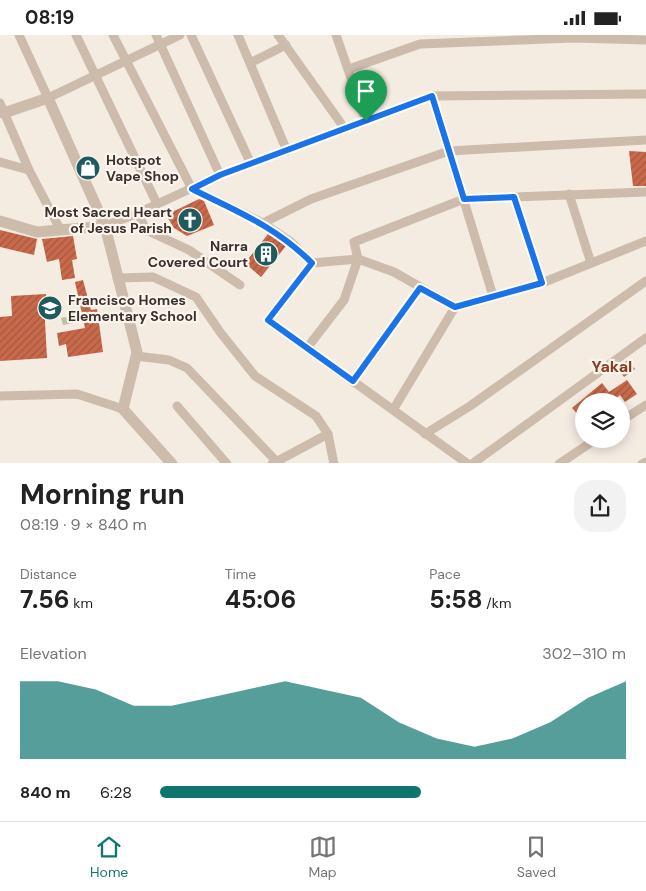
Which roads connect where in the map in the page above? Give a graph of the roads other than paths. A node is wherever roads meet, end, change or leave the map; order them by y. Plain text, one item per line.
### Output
1 (19, 35) edge
2 (76, 35) edge
3 (113, 35) edge
4 (156, 35) edge
5 (180, 35) edge
6 (191, 35) edge
7 (238, 35) edge
8 (278, 35) edge
9 (336, 35) edge
10 (470, 39) edge
11 (646, 40) edge
12 (161, 45) junction
13 (286, 45) junction
14 (126, 61) junction
15 (250, 63) junction
16 (349, 69) junction
17 (95, 76) junction
18 (646, 94) edge
19 (432, 96) junction
20 (48, 98) junction
21 (1, 109) edge
22 (366, 121) junction
23 (345, 129) junction
24 (646, 140) edge
25 (287, 151) junction
26 (449, 151) junction
27 (0, 163) edge
28 (251, 164) junction
29 (29, 170) junction
30 (220, 175) junction
31 (192, 189) junction
32 (646, 191) edge
33 (569, 195) junction
34 (514, 197) junction
35 (464, 199) junction
36 (157, 204) junction
37 (138, 213) junction
38 (0, 221) edge
39 (263, 223) junction
40 (105, 226) junction
41 (60, 229) junction
42 (646, 241) edge
43 (358, 259) junction
44 (312, 263) junction
45 (591, 263) junction
46 (117, 278) junction
47 (646, 281) edge
48 (542, 283) junction
49 (240, 285) dead end
50 (420, 288) junction
51 (494, 296) junction
52 (455, 307) junction
53 (646, 338) edge
54 (307, 349) junction
55 (136, 356) junction
56 (353, 381) junction
57 (0, 397) edge
58 (646, 405) edge
59 (177, 406) dead end
60 (123, 409) junction
61 (393, 410) junction
62 (630, 415) edge
63 (328, 434) junction
64 (425, 434) junction
65 (582, 448) edge
66 (646, 461) edge
67 (276, 462) edge
68 (172, 463) edge
69 (227, 463) edge
70 (334, 463) edge
71 (468, 463) edge
72 (472, 463) edge
73 (559, 463) edge
74 (642, 463) edge

1 - 20 street
2 - 17 street
3 - 14 street
4 - 12 street
5 - 12 street
6 - 28 street
7 - 15 street
8 - 13 street
9 - 16 street
10 - 11 street
10 - 16 street
12 - 14 street
12 - 30 street
13 - 15 street
13 - 23 street
14 - 17 street
14 - 31 street
15 - 25 street
16 - 22 street
17 - 20 street
17 - 36 street
18 - 19 street
19 - 22 street
19 - 26 street
20 - 21 street
20 - 40 street
21 - 29 street
22 - 23 street
23 - 25 street
24 - 26 street
25 - 28 street
26 - 35 street
26 - 39 street
27 - 29 street
28 - 30 street
29 - 41 street
30 - 31 street
31 - 36 street
31 - 39 street
32 - 33 street
33 - 34 street
33 - 45 street
34 - 35 street
34 - 48 street
35 - 43 street
35 - 51 street
36 - 37 street
37 - 40 street
37 - 49 street
38 - 41 street
39 - 44 street
40 - 41 street
40 - 46 street
42 - 45 street
43 - 44 street
43 - 50 street
43 - 54 street
44 - 54 street
45 - 48 street
46 - 55 street
46 - 63 street
47 - 64 street
48 - 51 street
50 - 52 street
50 - 56 street
51 - 52 street
52 - 61 street
53 - 72 street
54 - 56 street
55 - 60 street
55 - 67 street
56 - 61 street
57 - 60 street
58 - 62 street
59 - 69 street
60 - 68 street
61 - 64 street
63 - 67 street
63 - 70 street
64 - 71 street
65 - 73 street
66 - 74 street

